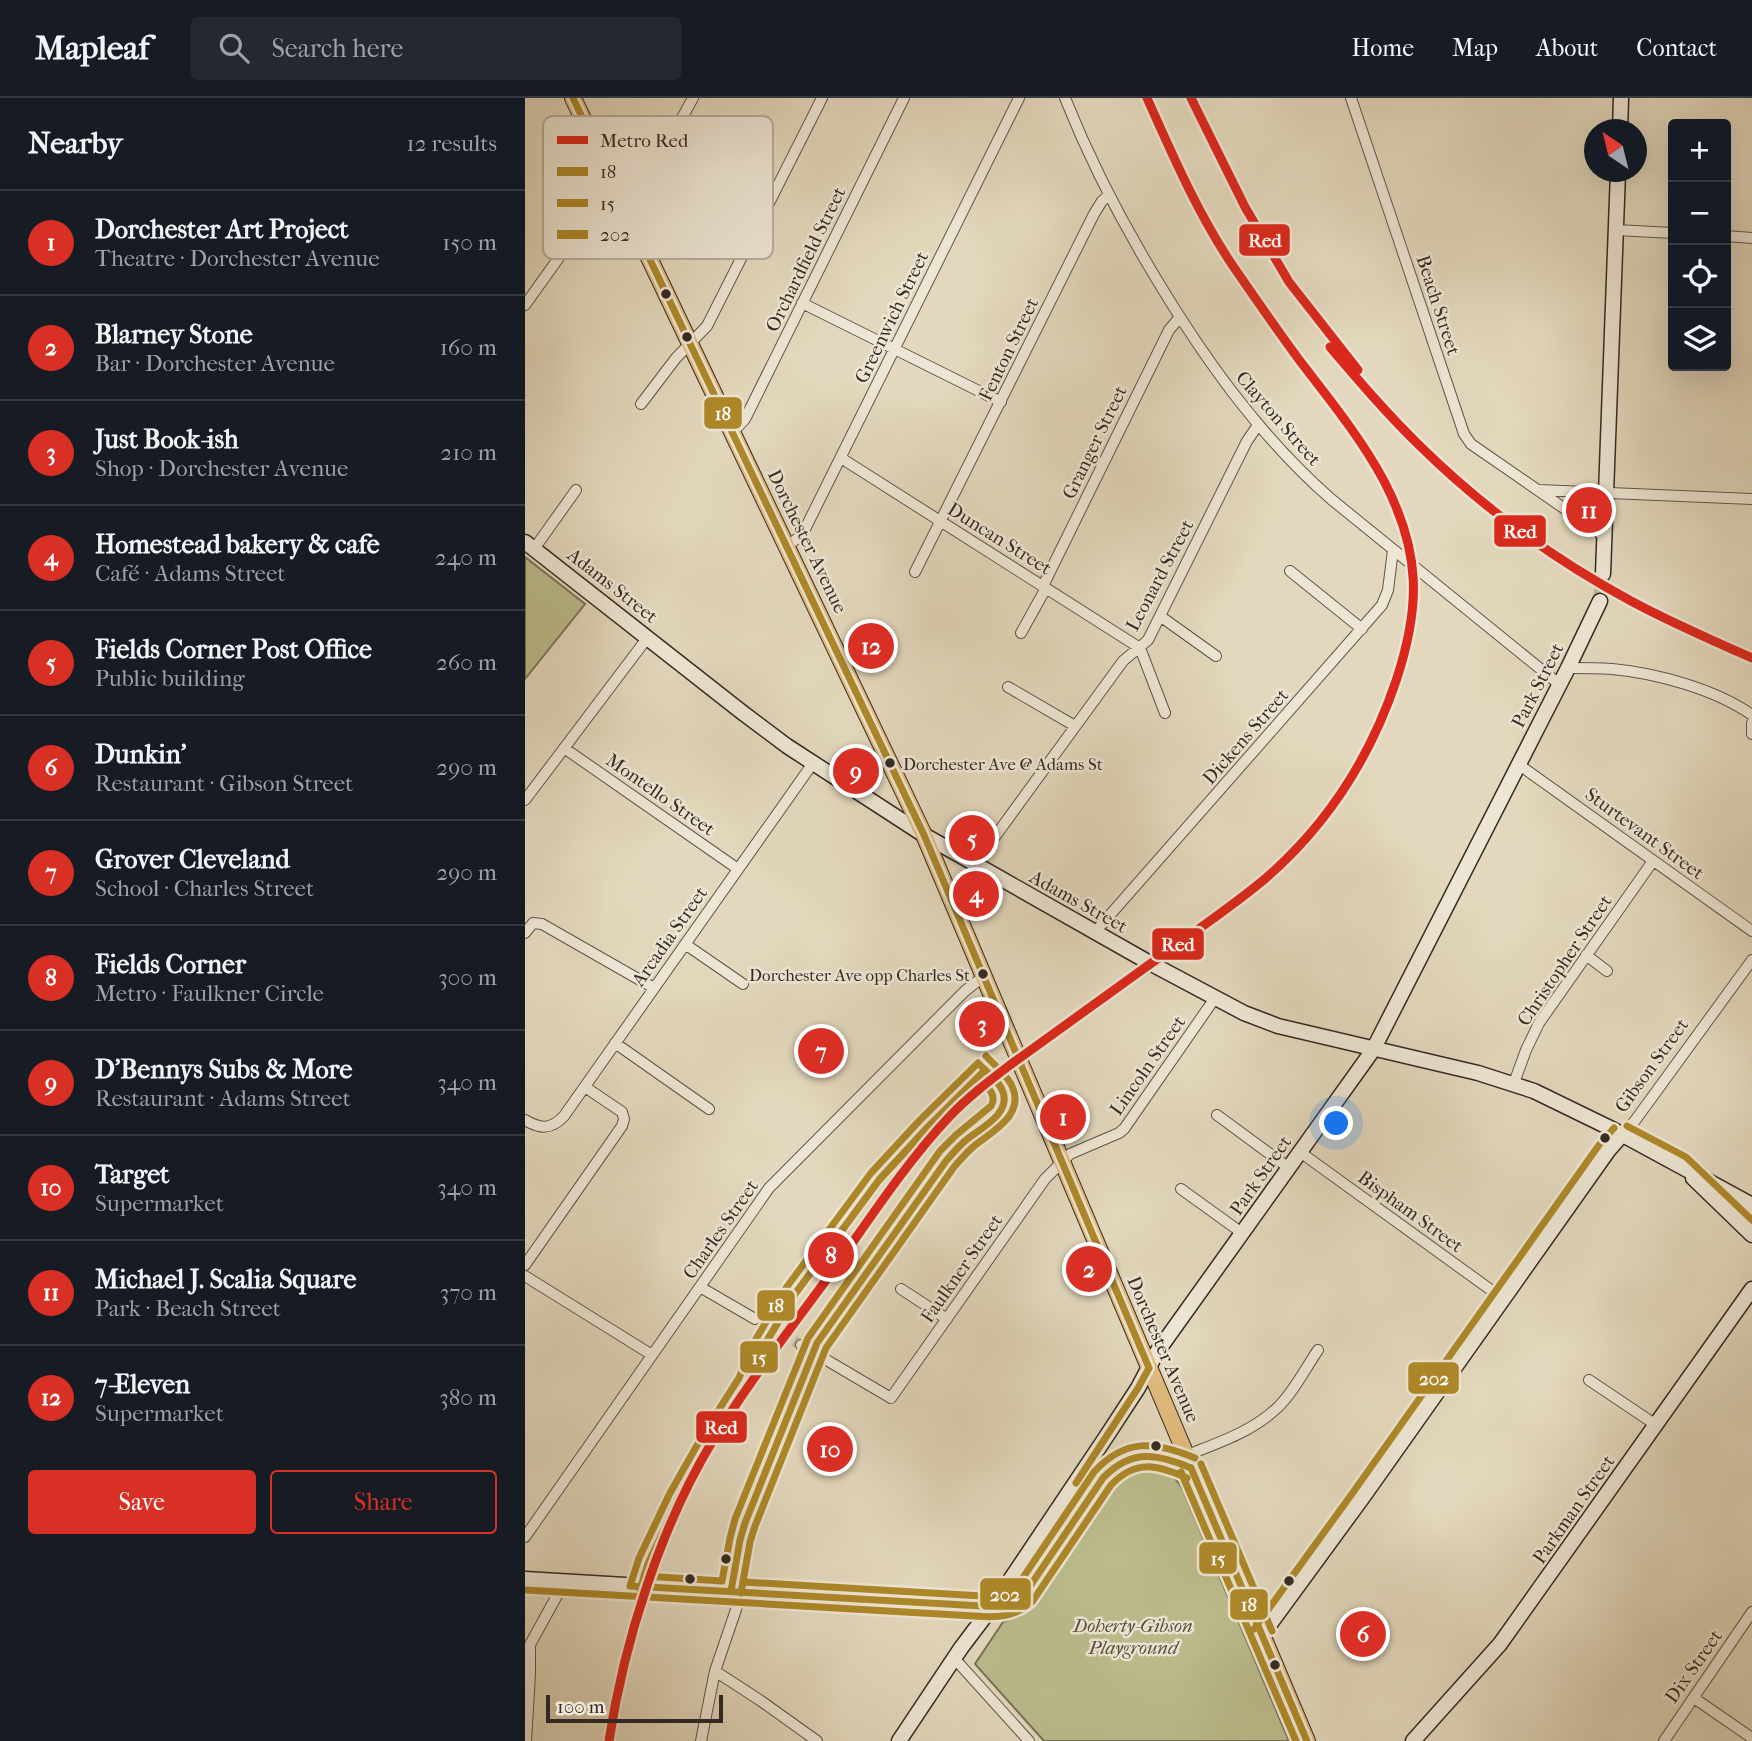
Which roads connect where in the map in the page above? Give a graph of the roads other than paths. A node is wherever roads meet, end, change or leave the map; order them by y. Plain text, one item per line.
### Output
1 (573, 98) edge
2 (693, 98) edge
3 (822, 98) edge
4 (904, 98) edge
5 (1019, 98) edge
6 (1066, 98) edge
7 (1351, 98) edge
8 (1621, 98) edge
9 (582, 116) edge
10 (683, 116) edge
11 (1620, 119) edge
12 (1618, 182) edge
13 (773, 195) edge
14 (1109, 195) junction
15 (1616, 230) junction
16 (1668, 233) edge
17 (1731, 236) edge
18 (1752, 238) edge
19 (556, 259) edge
20 (650, 259) edge
21 (741, 259) edge
22 (802, 303) junction
23 (525, 305) edge
24 (1180, 317) junction
25 (690, 344) junction
26 (895, 349) junction
27 (1001, 402) junction
28 (641, 404) dead end
29 (1258, 425) junction
30 (733, 432) junction
31 (841, 458) junction
32 (576, 490) dead end
33 (1538, 490) junction
34 (1605, 492) junction
35 (1752, 499) edge
36 (942, 522) junction
37 (1604, 536) junction
38 (530, 545) edge
39 (787, 546) junction
40 (1393, 550) junction
41 (915, 572) dead end
42 (1290, 572) dead end
43 (1603, 574) tunnel mouth
44 (1044, 587) junction
45 (1600, 601) tunnel mouth
46 (1160, 616) junction
47 (1361, 629) junction
48 (1021, 634) dead end
49 (648, 637) junction
50 (1140, 648) junction
51 (1216, 656) dead end
52 (1568, 668) junction
53 (1559, 684) junction
54 (1008, 687) dead end
55 (1165, 713) dead end
56 (1752, 715) edge
57 (1752, 723) edge
58 (1075, 726) junction
59 (1752, 734) edge
60 (564, 748) junction
61 (813, 763) junction
62 (1518, 764) junction
63 (525, 800) edge
64 (924, 835) junction
65 (1653, 861) junction
66 (975, 864) junction
67 (738, 869) junction
68 (1752, 931) edge
69 (1095, 932) junction
70 (525, 933) edge
71 (685, 944) junction
72 (1586, 955) junction
73 (1752, 960) edge
74 (1607, 971) dead end
75 (984, 976) junction
76 (743, 984) dead end
77 (654, 988) junction
78 (1215, 998) junction
79 (615, 1043) junction
80 (1373, 1050) junction
81 (1514, 1083) junction
82 (585, 1087) junction
83 (709, 1109) dead end
84 (1217, 1115) dead end
85 (525, 1120) edge
86 (1622, 1135) junction
87 (1300, 1152) junction
88 (1062, 1161) junction
89 (1679, 1165) junction
90 (1289, 1168) junction
91 (1181, 1189) dead end
92 (1752, 1205) edge
93 (1242, 1233) junction
94 (1752, 1234) edge
95 (525, 1265) edge
96 (529, 1278) edge
97 (700, 1287) junction
98 (901, 1289) dead end
99 (1752, 1289) edge
100 (525, 1291) edge
101 (1502, 1298) junction
102 (755, 1319) tunnel mouth
103 (947, 1319) junction
104 (801, 1345) tunnel mouth
105 (1318, 1350) dead end
106 (652, 1355) junction
107 (1149, 1368) junction
108 (1589, 1380) dead end
109 (1656, 1425) junction
110 (1185, 1456) junction
111 (525, 1536) edge
112 (525, 1579) edge
113 (565, 1581) junction
114 (741, 1592) junction
115 (992, 1607) junction
116 (1752, 1612) edge
117 (1262, 1635) junction
118 (527, 1651) edge
119 (954, 1658) junction
120 (715, 1671) junction
121 (1694, 1698) junction
122 (527, 1712) edge
123 (1752, 1738) edge
124 (526, 1741) edge
125 (701, 1741) edge
126 (817, 1741) edge
127 (899, 1741) edge
128 (1029, 1741) edge
129 (1307, 1741) edge
130 (1413, 1741) edge
131 (1664, 1741) edge

1 - 9 main road, Dorchester Avenue
2 - 10 street
3 - 13 street
4 - 22 street, Orchardfield Street
5 - 26 street, Greenwich Street
6 - 14 street, Clayton Street
7 - 33 street, Beach Street
8 - 11 street
12 - 15 street
14 - 24 street, Clayton Street
14 - 27 street, Fenton Street
15 - 16 street
15 - 34 street
17 - 18 street
19 - 23 street
20 - 25 main road, Dorchester Avenue
21 - 25 street
22 - 26 street
22 - 30 street, Orchardfield Street
24 - 29 street, Clayton Street
24 - 44 street, Granger Street
25 - 28 street
25 - 30 main road, Dorchester Avenue
26 - 27 street
26 - 31 street, Greenwich Street
27 - 36 street, Fenton Street
29 - 40 street, Clayton Street
29 - 46 street, Leonard Street
30 - 39 main road, Dorchester Avenue
31 - 36 street, Duncan Street
31 - 39 street, Greenwich Street
32 - 38 street
33 - 34 street
33 - 37 street, Beach Street
34 - 35 street
34 - 37 street
36 - 41 street, Fenton Street
36 - 44 street, Duncan Street
37 - 43 street
38 - 49 street, Adams Street
39 - 64 main road, Dorchester Avenue
40 - 47 street, Dickens Street
40 - 53 street, Clayton Street
42 - 47 street
44 - 48 street, Granger Street
44 - 50 street, Duncan Street
45 - 52 street, Park Street
46 - 50 street, Leonard Street
46 - 51 street
47 - 69 street, Dickens Street
49 - 60 street
49 - 61 street, Adams Street
50 - 55 street
50 - 58 street, Leonard Street
52 - 53 street, Park Street
52 - 56 street
53 - 62 street, Park Street
54 - 58 street
57 - 59 street
58 - 66 street, Leonard Street
60 - 63 street
60 - 67 street, Montello Street
61 - 64 street, Adams Street
61 - 67 street, Arcadia Street
62 - 65 street, Sturtevant Street
62 - 80 street, Park Street
64 - 66 street, Adams Street
64 - 75 main road, Dorchester Avenue
65 - 68 street, Sturtevant Street
65 - 72 street, Christopher Street
66 - 69 street, Adams Street
67 - 71 street, Arcadia Street
69 - 78 street, Adams Street
70 - 77 street
71 - 76 street
71 - 77 street, Arcadia Street
72 - 74 street
72 - 81 street, Christopher Street
73 - 86 street, Gibson Street
75 - 88 main road, Dorchester Avenue
75 - 97 street, Charles Street
77 - 79 street, Arcadia Street
78 - 80 street, Adams Street
78 - 88 street, Lincoln Street
79 - 82 street, Arcadia Street
79 - 83 street
80 - 81 street, Adams Street
80 - 87 street, Park Street
81 - 86 street, Adams Street
82 - 85 street, Arcadia Street
82 - 95 street
84 - 90 street
86 - 89 street, Adams Street
86 - 101 street, Gibson Street
87 - 90 street, Park Street
87 - 101 street, Bispham Street
88 - 103 street, Faulkner Street
88 - 107 main road, Dorchester Avenue
89 - 92 street, Adams Street
89 - 94 street, Adams Street
90 - 93 street, Park Street
91 - 93 street
93 - 107 street, Park Street
96 - 100 street
96 - 106 street
97 - 102 street
97 - 106 street, Charles Street
98 - 103 street
99 - 109 street, Parkman Street
101 - 117 street, Gibson Street
103 - 104 street, Faulkner Street
105 - 110 street
106 - 111 street, Charles Street
107 - 110 main road, Dorchester Avenue
107 - 115 street, Park Street
108 - 109 street
109 - 130 street, Parkman Street
110 - 117 main road, Dorchester Avenue
112 - 113 street
113 - 114 street
113 - 118 street
114 - 115 street
114 - 120 street
115 - 119 street, Park Street
116 - 121 street, Dix Street
117 - 129 main road, Dorchester Avenue
118 - 122 street
119 - 127 street, Park Street
119 - 128 street
120 - 125 street
120 - 126 street
121 - 123 street
121 - 131 street, Dix Street
122 - 124 street

